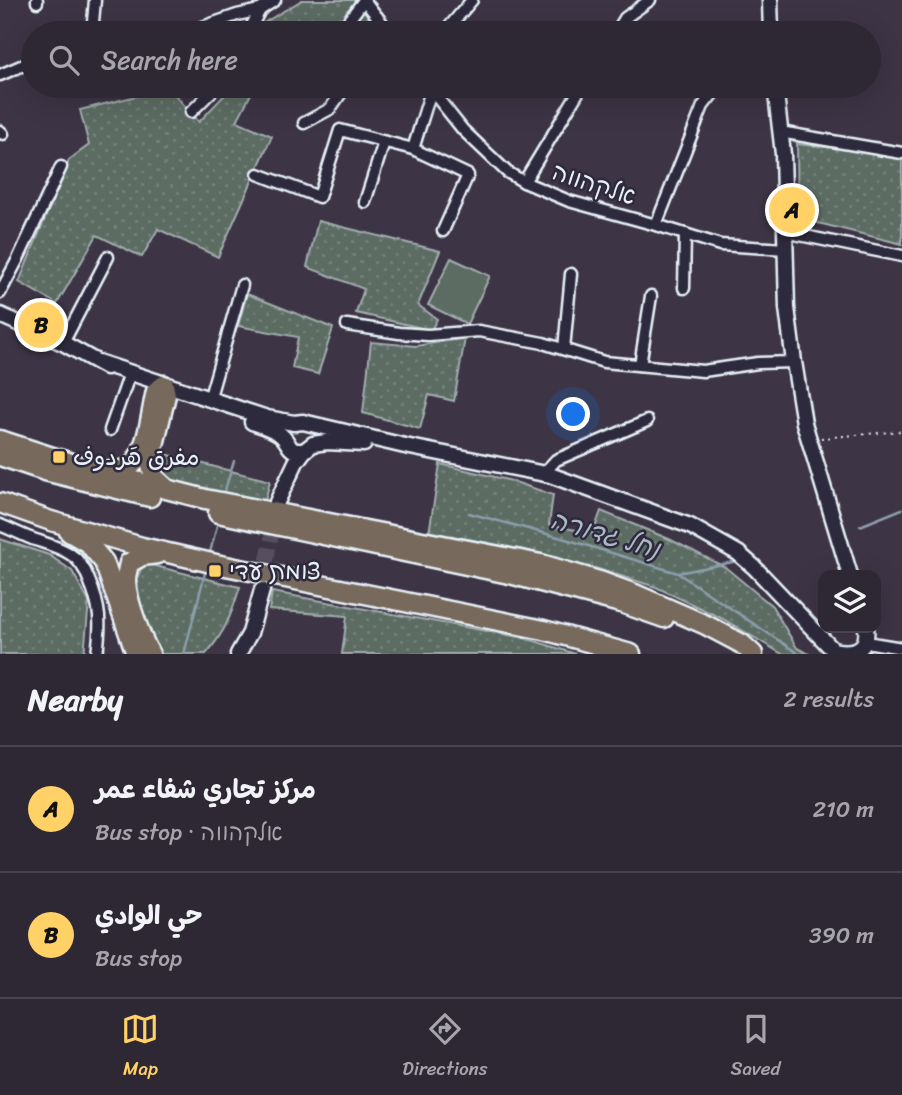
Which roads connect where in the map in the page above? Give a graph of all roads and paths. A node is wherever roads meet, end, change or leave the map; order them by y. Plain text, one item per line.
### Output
1 (95, 0) edge
2 (275, 0) edge
3 (364, 0) edge
4 (472, 0) edge
5 (650, 0) edge
6 (770, 0) edge
7 (260, 10) junction
8 (93, 21) edge
9 (220, 21) edge
10 (254, 21) edge
11 (348, 21) edge
12 (379, 21) edge
13 (454, 21) edge
14 (624, 21) edge
15 (771, 21) edge
16 (21, 66) edge
17 (0, 74) edge
18 (205, 98) edge
19 (338, 98) edge
20 (427, 98) edge
21 (438, 98) edge
22 (575, 98) edge
23 (709, 98) edge
24 (776, 98) edge
25 (191, 112) dead end
26 (304, 123) dead end
27 (780, 132) junction
28 (384, 142) junction
29 (413, 149) junction
30 (902, 153) edge
31 (61, 167) dead end
32 (258, 174) dead end
33 (524, 182) junction
34 (365, 202) dead end
35 (656, 225) junction
36 (443, 231) dead end
37 (785, 232) junction
38 (685, 234) junction
39 (786, 249) junction
40 (902, 256) edge
41 (108, 257) dead end
42 (571, 274) dead end
43 (242, 285) dead end
44 (684, 288) dead end
45 (0, 293) edge
46 (651, 296) dead end
47 (0, 315) edge
48 (347, 325) dead end
49 (63, 343) junction
50 (564, 349) junction
51 (97, 362) junction
52 (794, 362) junction
53 (640, 365) junction
54 (128, 379) junction
55 (162, 390) junction
56 (209, 400) junction
57 (647, 421) dead end
58 (301, 424) junction
59 (110, 430) dead end
60 (902, 431) edge
61 (809, 439) junction
62 (0, 440) edge
63 (285, 440) junction
64 (405, 446) junction
65 (308, 447) junction
66 (0, 456) edge
67 (93, 470) junction
68 (543, 474) junction
69 (169, 489) junction
70 (0, 503) edge
71 (51, 522) junction
72 (0, 525) edge
73 (172, 554) junction
74 (848, 570) edge
75 (262, 590) tunnel mouth
76 (866, 635) edge
77 (902, 648) edge
78 (97, 654) edge
79 (136, 654) edge
80 (150, 654) edge
81 (239, 654) edge
82 (631, 654) edge
83 (743, 654) edge
84 (753, 654) edge

1 - 8 street
2 - 7 street
3 - 11 street
3 - 12 street
4 - 13 street
5 - 14 street
6 - 15 street
7 - 9 street
7 - 10 street
16 - 17 street
18 - 25 street
19 - 26 street
20 - 29 street
21 - 33 street, אלקהווה
22 - 33 street
23 - 35 street
24 - 27 street
27 - 30 street
27 - 37 street
28 - 29 street
28 - 32 street
28 - 34 street
29 - 36 street
31 - 45 street
33 - 35 street, אלקהווה
35 - 38 street, אלקהווה
37 - 39 street
37 - 40 street
38 - 39 street, אלקהווה
38 - 44 street
39 - 52 street
41 - 49 street
42 - 50 street
43 - 56 street
46 - 53 street
47 - 49 street
48 - 50 street
49 - 51 street
50 - 53 street
51 - 54 street
51 - 55 street
52 - 53 street
52 - 61 street
54 - 55 street
54 - 59 street
55 - 56 street
55 - 63 street
55 - 67 highway
55 - 69 highway
56 - 58 street
57 - 68 street
58 - 63 street
58 - 64 street
58 - 65 street
60 - 61 path
61 - 74 street
62 - 67 highway
63 - 65 street
63 - 65 street
64 - 65 street
64 - 68 street
66 - 83 highway
67 - 69 highway
68 - 76 street
69 - 84 highway
70 - 71 highway
71 - 73 highway
71 - 79 highway
72 - 78 street
73 - 80 highway
73 - 82 highway
75 - 81 street
76 - 77 street

